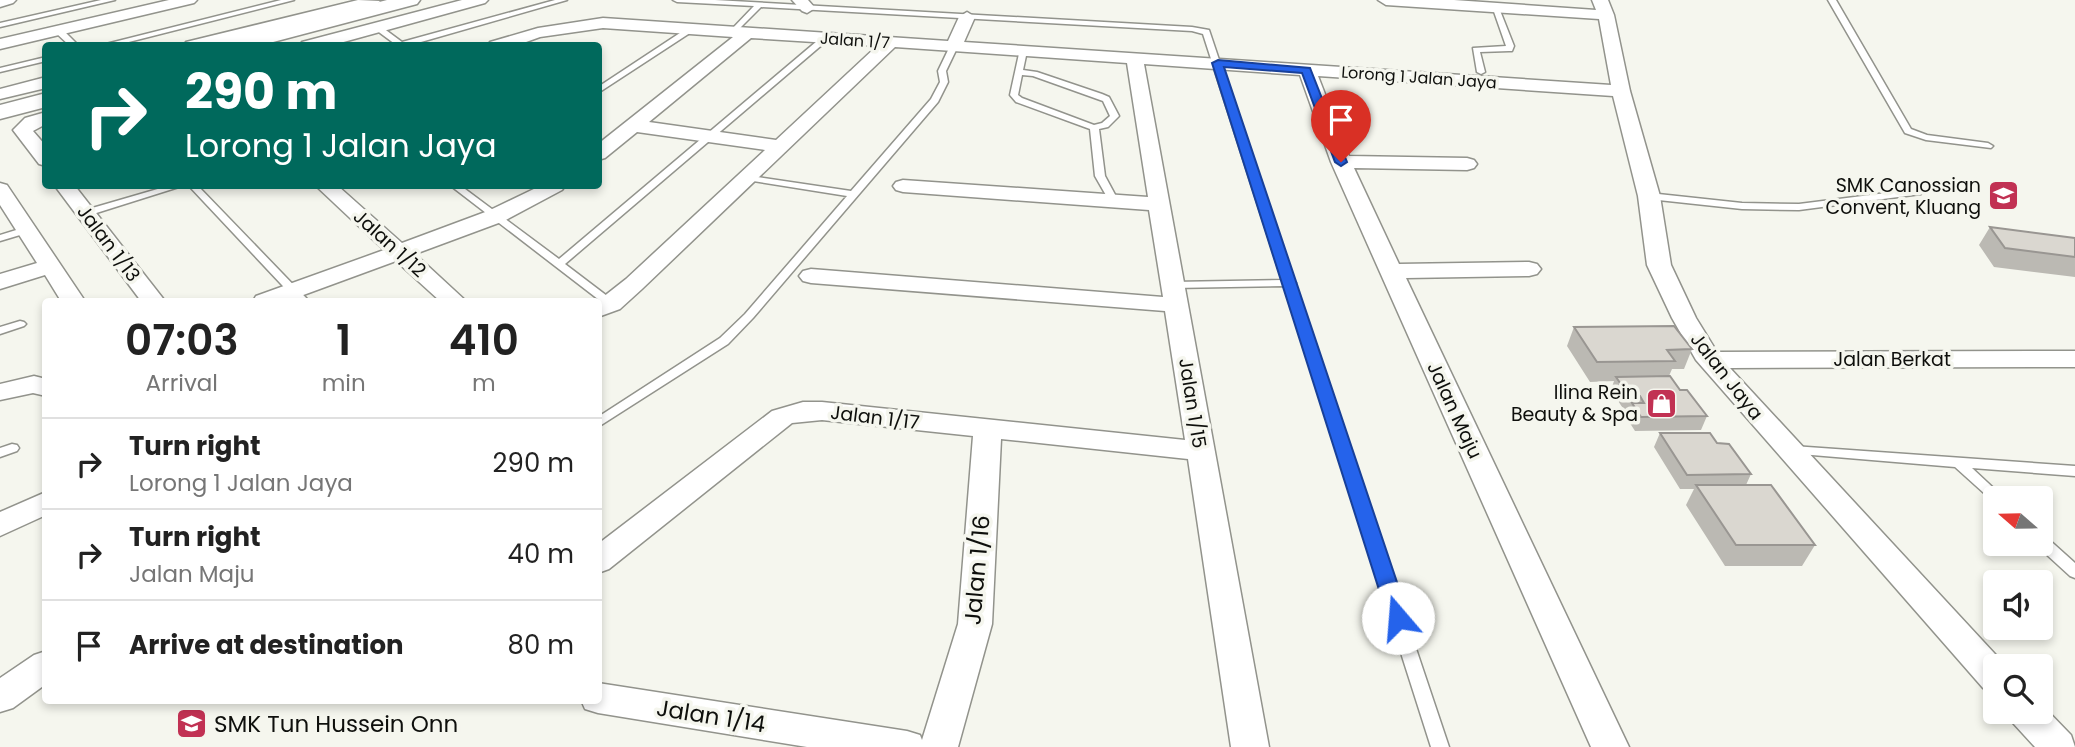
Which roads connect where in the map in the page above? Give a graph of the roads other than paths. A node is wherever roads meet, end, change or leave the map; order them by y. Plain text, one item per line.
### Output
1 (8, 0) edge
2 (111, 0) edge
3 (176, 0) edge
4 (188, 0) edge
5 (290, 0) edge
6 (410, 0) edge
7 (434, 0) edge
8 (480, 0) edge
9 (564, 0) edge
10 (677, 0) edge
11 (1386, 0) edge
12 (1832, 0) edge
13 (1419, 1) edge
14 (0, 2) edge
15 (804, 4) edge
16 (759, 5) junction
17 (1495, 8) junction
18 (1603, 8) edge
19 (375, 9) edge
20 (967, 17) junction
21 (0, 25) edge
22 (692, 29) junction
23 (59, 31) junction
24 (740, 32) junction
25 (826, 38) junction
26 (71, 42) edge
27 (118, 42) edge
28 (212, 42) edge
29 (247, 42) edge
30 (273, 42) edge
31 (315, 42) edge
32 (398, 42) edge
33 (411, 42) edge
34 (509, 42) edge
35 (891, 42) junction
36 (0, 44) edge
37 (954, 46) junction
38 (1023, 51) junction
39 (1135, 59) junction
40 (42, 60) edge
41 (1218, 63) junction
42 (0, 70) edge
43 (1307, 70) junction
44 (1019, 72) junction
45 (1481, 72) dead end
46 (42, 83) edge
47 (602, 88) edge
48 (1621, 91) junction
49 (0, 94) edge
50 (42, 94) edge
51 (42, 101) edge
52 (0, 105) edge
53 (0, 112) edge
54 (39, 119) edge
55 (634, 126) junction
56 (1094, 128) junction
57 (710, 138) junction
58 (779, 146) junction
59 (1988, 146) dead end
60 (602, 151) edge
61 (42, 155) edge
62 (1341, 162) junction
63 (1467, 164) dead end
64 (747, 177) junction
65 (903, 186) dead end
66 (67, 189) edge
67 (167, 189) edge
68 (196, 189) edge
69 (329, 189) edge
70 (460, 189) edge
71 (549, 189) edge
72 (1918, 191) dead end
73 (1, 193) edge
74 (852, 194) junction
75 (1649, 196) junction
76 (1114, 202) junction
77 (1160, 204) junction
78 (86, 213) junction
79 (496, 216) junction
80 (26, 230) junction
81 (0, 238) edge
82 (400, 252) junction
83 (559, 264) junction
84 (50, 265) junction
85 (1529, 269) dead end
86 (1391, 271) junction
87 (811, 276) dead end
88 (0, 282) edge
89 (1290, 283) junction
90 (1175, 295) junction
91 (298, 296) edge
92 (71, 298) edge
93 (151, 298) edge
94 (451, 298) edge
95 (595, 298) edge
96 (605, 307) edge
97 (20, 324) dead end
98 (0, 331) edge
99 (2075, 359) edge
100 (1709, 360) junction
101 (42, 387) edge
102 (0, 392) edge
103 (602, 420) edge
104 (987, 430) junction
105 (1787, 449) junction
106 (1200, 451) junction
107 (1960, 464) junction
108 (2075, 471) edge
109 (1983, 486) edge
110 (42, 504) edge
111 (0, 525) edge
112 (2053, 552) edge
113 (602, 558) edge
114 (2075, 572) edge
115 (1983, 665) edge
116 (42, 668) edge
117 (0, 697) edge
118 (602, 699) edge
119 (2037, 724) edge
120 (907, 747) edge
121 (939, 747) edge
122 (1250, 747) edge
123 (1440, 747) edge
124 (1610, 747) edge
125 (2058, 747) edge

1 - 14 street
2 - 21 lane
3 - 4 lane
4 - 23 street
5 - 27 lane
6 - 19 street
7 - 30 street
8 - 19 street
9 - 33 lane
10 - 16 lane
11 - 13 street
12 - 59 lane
13 - 17 street
15 - 16 lane
15 - 20 lane
16 - 24 lane
17 - 18 street
17 - 45 lane
18 - 48 street, Jalan Jaya
19 - 28 street
19 - 29 street
19 - 31 street
19 - 32 lane
20 - 37 street
20 - 41 lane
22 - 24 street, Jalan 1/7
22 - 34 street, Jalan 1/7
22 - 47 lane
23 - 26 lane
23 - 36 street
24 - 25 street, Jalan 1/7
24 - 55 street
25 - 35 street, Jalan 1/7
25 - 57 lane
35 - 37 street, Jalan 1/7
35 - 58 street
37 - 38 street, Jalan 1/7
37 - 74 lane
38 - 39 street, Jalan 1/7
38 - 44 lane
39 - 41 street, Jalan 1/7
39 - 77 street, Jalan 1/15
40 - 42 lane
41 - 43 street, Lorong 1 Jalan Jaya
41 - 89 lane
43 - 48 street, Lorong 1 Jalan Jaya
43 - 62 street, Jalan Maju
44 - 56 lane
44 - 56 lane
46 - 49 street
48 - 75 street, Jalan Jaya
50 - 52 street
51 - 53 street
54 - 61 street
55 - 57 street
55 - 60 street
56 - 76 lane
57 - 58 street
57 - 83 lane
58 - 64 street
62 - 63 street
62 - 86 street, Jalan Maju
64 - 74 lane
64 - 96 street
65 - 76 street
66 - 78 street, Jalan 1/13
67 - 78 lane
68 - 91 lane
69 - 82 street, Jalan 1/12
70 - 79 lane
71 - 79 street
72 - 75 lane
73 - 80 street
74 - 103 lane
75 - 100 street, Jalan Jaya
76 - 77 street
77 - 90 street, Jalan 1/15
78 - 93 street, Jalan 1/13
79 - 82 street
79 - 83 lane
80 - 81 lane
80 - 84 street
82 - 91 street
82 - 94 street, Jalan 1/12
83 - 95 lane
84 - 88 street
84 - 92 street
85 - 86 street
86 - 124 street, Jalan Maju
87 - 90 street
89 - 90 lane
89 - 123 lane
90 - 106 street, Jalan 1/15
97 - 98 lane
99 - 100 street, Jalan Berkat
100 - 105 street, Jalan Jaya
101 - 102 street
104 - 106 street, Jalan 1/17
104 - 113 street, Jalan 1/17
104 - 121 street, Jalan 1/16
105 - 107 lane
105 - 115 street, Jalan Jaya
106 - 122 street, Jalan 1/15
107 - 108 lane
107 - 109 lane
110 - 111 street
112 - 114 lane
116 - 117 street
118 - 120 street, Jalan 1/14
119 - 125 street

